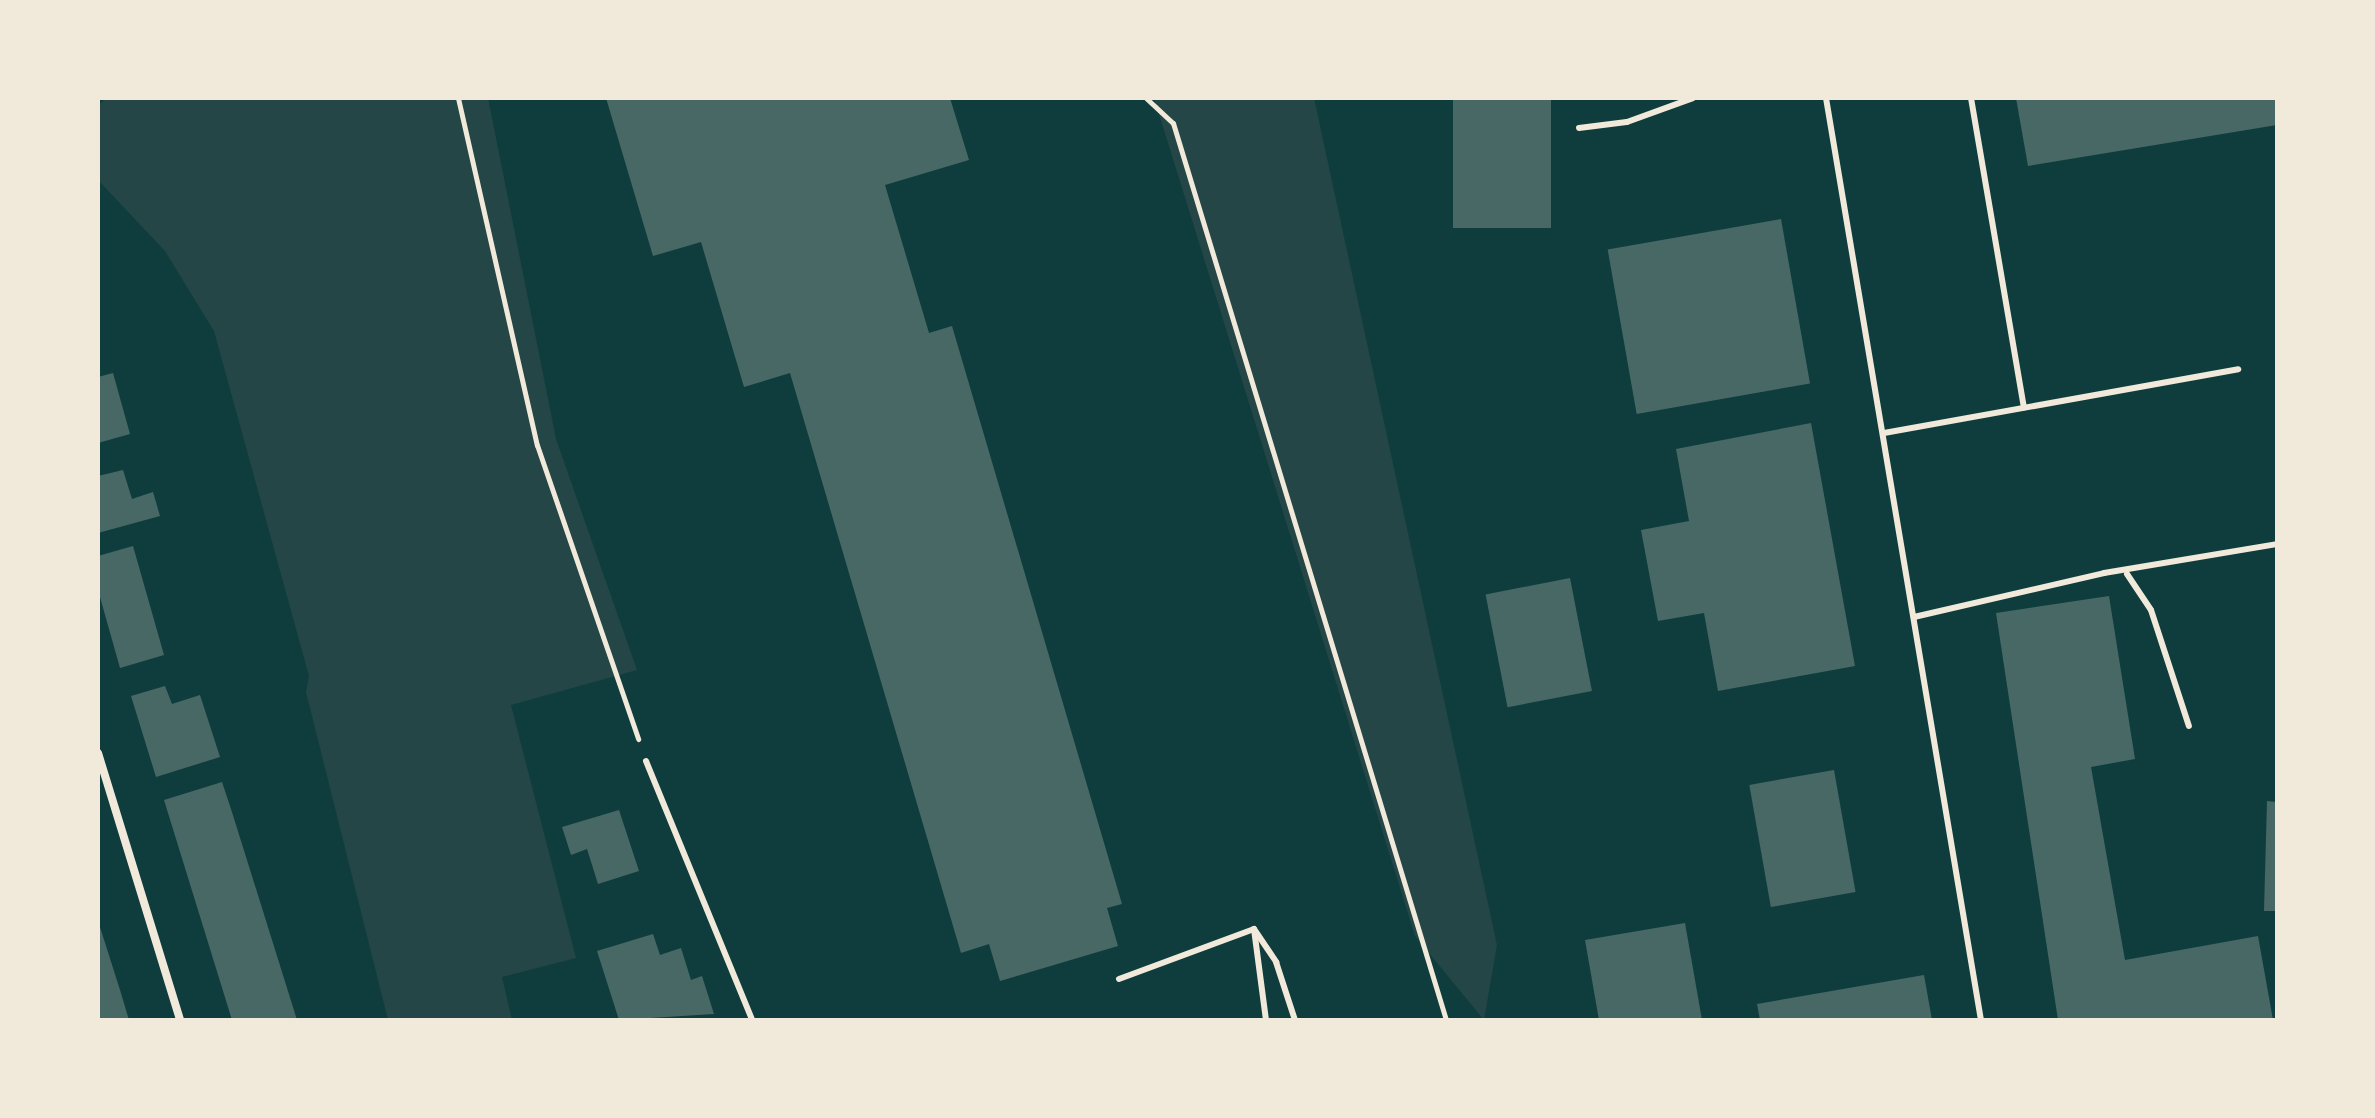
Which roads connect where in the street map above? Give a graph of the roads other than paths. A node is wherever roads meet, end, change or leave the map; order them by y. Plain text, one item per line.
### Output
1 (1693, 98) edge
2 (1826, 98) edge
3 (1971, 98) edge
4 (1579, 128) dead end
5 (2238, 369) dead end
6 (2024, 407) junction
7 (1884, 433) junction
8 (2277, 544) edge
9 (2127, 574) junction
10 (1914, 617) junction
11 (2189, 726) dead end
12 (98, 753) edge
13 (646, 761) road end
14 (1254, 929) junction
15 (1119, 979) dead end
16 (180, 1020) edge
17 (752, 1020) edge
18 (1266, 1020) edge
19 (1295, 1020) edge
20 (1981, 1020) edge

1 - 4 lane
2 - 7 lane
3 - 6 lane
5 - 6 lane
6 - 7 lane
7 - 10 lane
8 - 9 lane
9 - 10 lane
9 - 11 lane
10 - 20 lane
12 - 16 street
13 - 17 lane
14 - 15 lane
14 - 18 lane
14 - 19 lane

